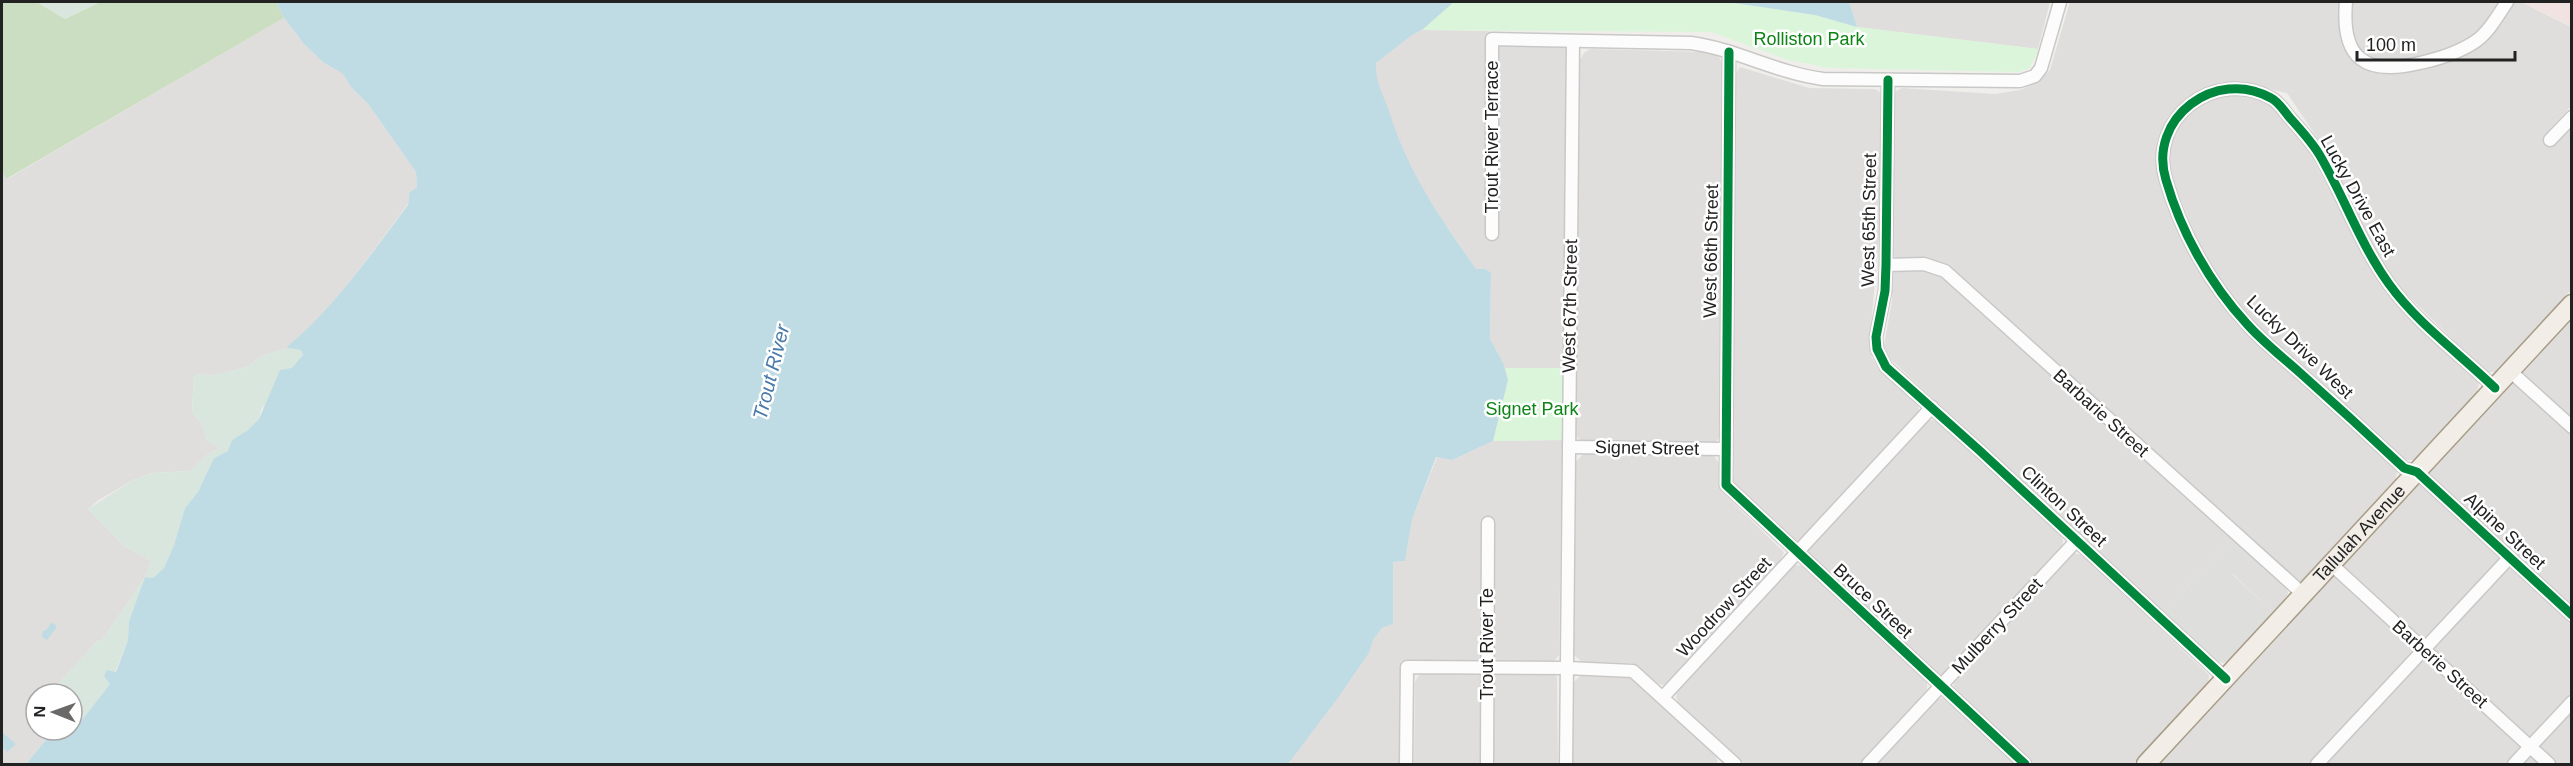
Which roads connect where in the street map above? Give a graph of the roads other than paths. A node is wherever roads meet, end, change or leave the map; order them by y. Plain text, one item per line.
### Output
1 (2060, 2) edge
2 (2346, 2) edge
3 (2507, 2) edge
4 (1573, 42) junction
5 (1730, 52) junction
6 (1887, 80) junction
7 (2571, 117) edge
8 (2173, 122) joint
9 (2550, 140) dead end
10 (1492, 234) dead end
11 (1886, 265) junction
12 (2571, 304) edge
13 (1880, 358) joint
14 (2510, 371) junction
15 (2495, 387) junction
16 (1932, 407) junction
17 (2571, 427) edge
18 (1569, 447) junction
19 (1725, 449) junction
20 (2417, 472) junction
21 (1488, 524) dead end
22 (2077, 540) junction
23 (1797, 553) junction
24 (2510, 557) junction
25 (2331, 564) junction
26 (2303, 594) junction
27 (2571, 615) edge
28 (2424, 650) junction
29 (1487, 668) junction
30 (1567, 668) junction
31 (2226, 679) junction
32 (1942, 687) junction
33 (1663, 697) junction
34 (2571, 702) edge
35 (2530, 747) junction
36 (1725, 760) edge
37 (2154, 760) edge
38 (1406, 765) edge
39 (1486, 765) edge
40 (1566, 765) edge
41 (1735, 765) edge
42 (1868, 765) edge
43 (2025, 765) edge
44 (2317, 765) edge
45 (2514, 765) edge
46 (2549, 765) edge

1 - 6 street
2 - 3 street
4 - 5 street
4 - 10 street, Trout River Terrace
4 - 18 street, West 67th Street
5 - 6 street
5 - 19 street, West 66th Street
6 - 11 street, West 65th Street
7 - 9 street
8 - 15 street, Lucky Drive East
8 - 20 street, Lucky Drive West
11 - 13 street, West 65th Street
11 - 26 street, Barbarie Street
12 - 14 main road, Tallulah Avenue
13 - 16 street, Clinton Street
14 - 15 main road, Tallulah Avenue
14 - 17 street
15 - 20 main road, Tallulah Avenue
16 - 22 street, Clinton Street
16 - 23 street, Woodrow Street
18 - 19 street, Signet Street
18 - 30 street, West 67th Street
19 - 23 street, Bruce Street
20 - 24 street, Alpine Street
20 - 25 main road, Tallulah Avenue
21 - 29 street, Trout River Te
22 - 31 street, Clinton Street
22 - 32 street, Mulberry Street
23 - 32 street, Bruce Street
23 - 33 street, Woodrow Street
24 - 27 street, Alpine Street
24 - 28 street
25 - 26 main road, Tallulah Avenue
25 - 28 street, Barberie Street
26 - 31 main road, Tallulah Avenue
28 - 35 street, Barberie Street
28 - 44 street
29 - 30 street
29 - 38 street
29 - 39 street, Trout River Te
30 - 33 street
30 - 40 street, West 67th Street
31 - 37 main road, Tallulah Avenue
32 - 42 street, Mulberry Street
32 - 43 street, Bruce Street
33 - 36 street
34 - 35 street
35 - 45 street
35 - 46 street, Barberie Street
36 - 41 street

